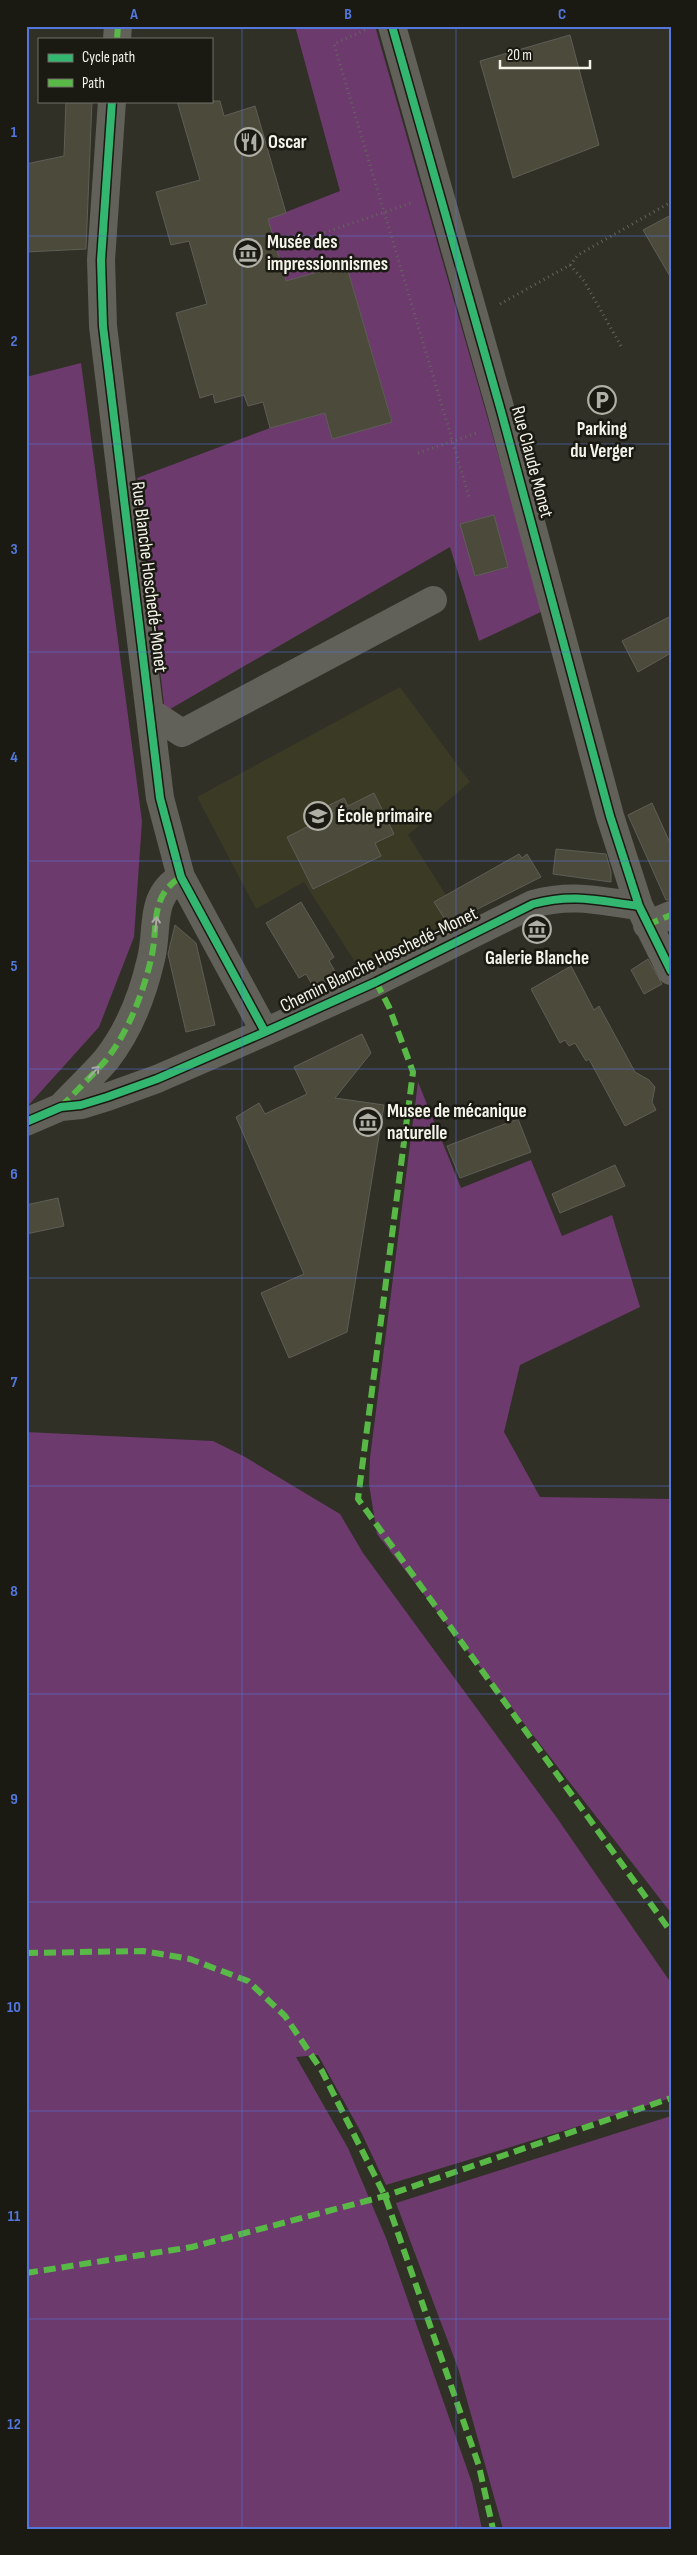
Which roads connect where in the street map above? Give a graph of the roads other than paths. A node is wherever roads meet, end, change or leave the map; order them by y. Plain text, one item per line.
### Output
1 (379, 28) edge
2 (112, 102) edge
3 (433, 600) dead end
4 (150, 712) junction
5 (181, 878) junction
6 (652, 915) edge
7 (671, 971) edge
8 (265, 1032) junction
9 (61, 1107) junction
10 (26, 1122) edge

1 - 6 street, Rue Claude Monet
2 - 4 street, Rue Blanche Hoschedé-Monet
3 - 4 street
4 - 5 street, Rue Blanche Hoschedé-Monet
5 - 8 street, Rue Blanche Hoschedé-Monet
9 -> 5 street
6 - 7 street, Rue Claude Monet
6 - 8 street, Chemin Blanche Hoschedé-Monet
8 - 9 street, Chemin Blanche Hoschedé-Monet
9 - 10 street

